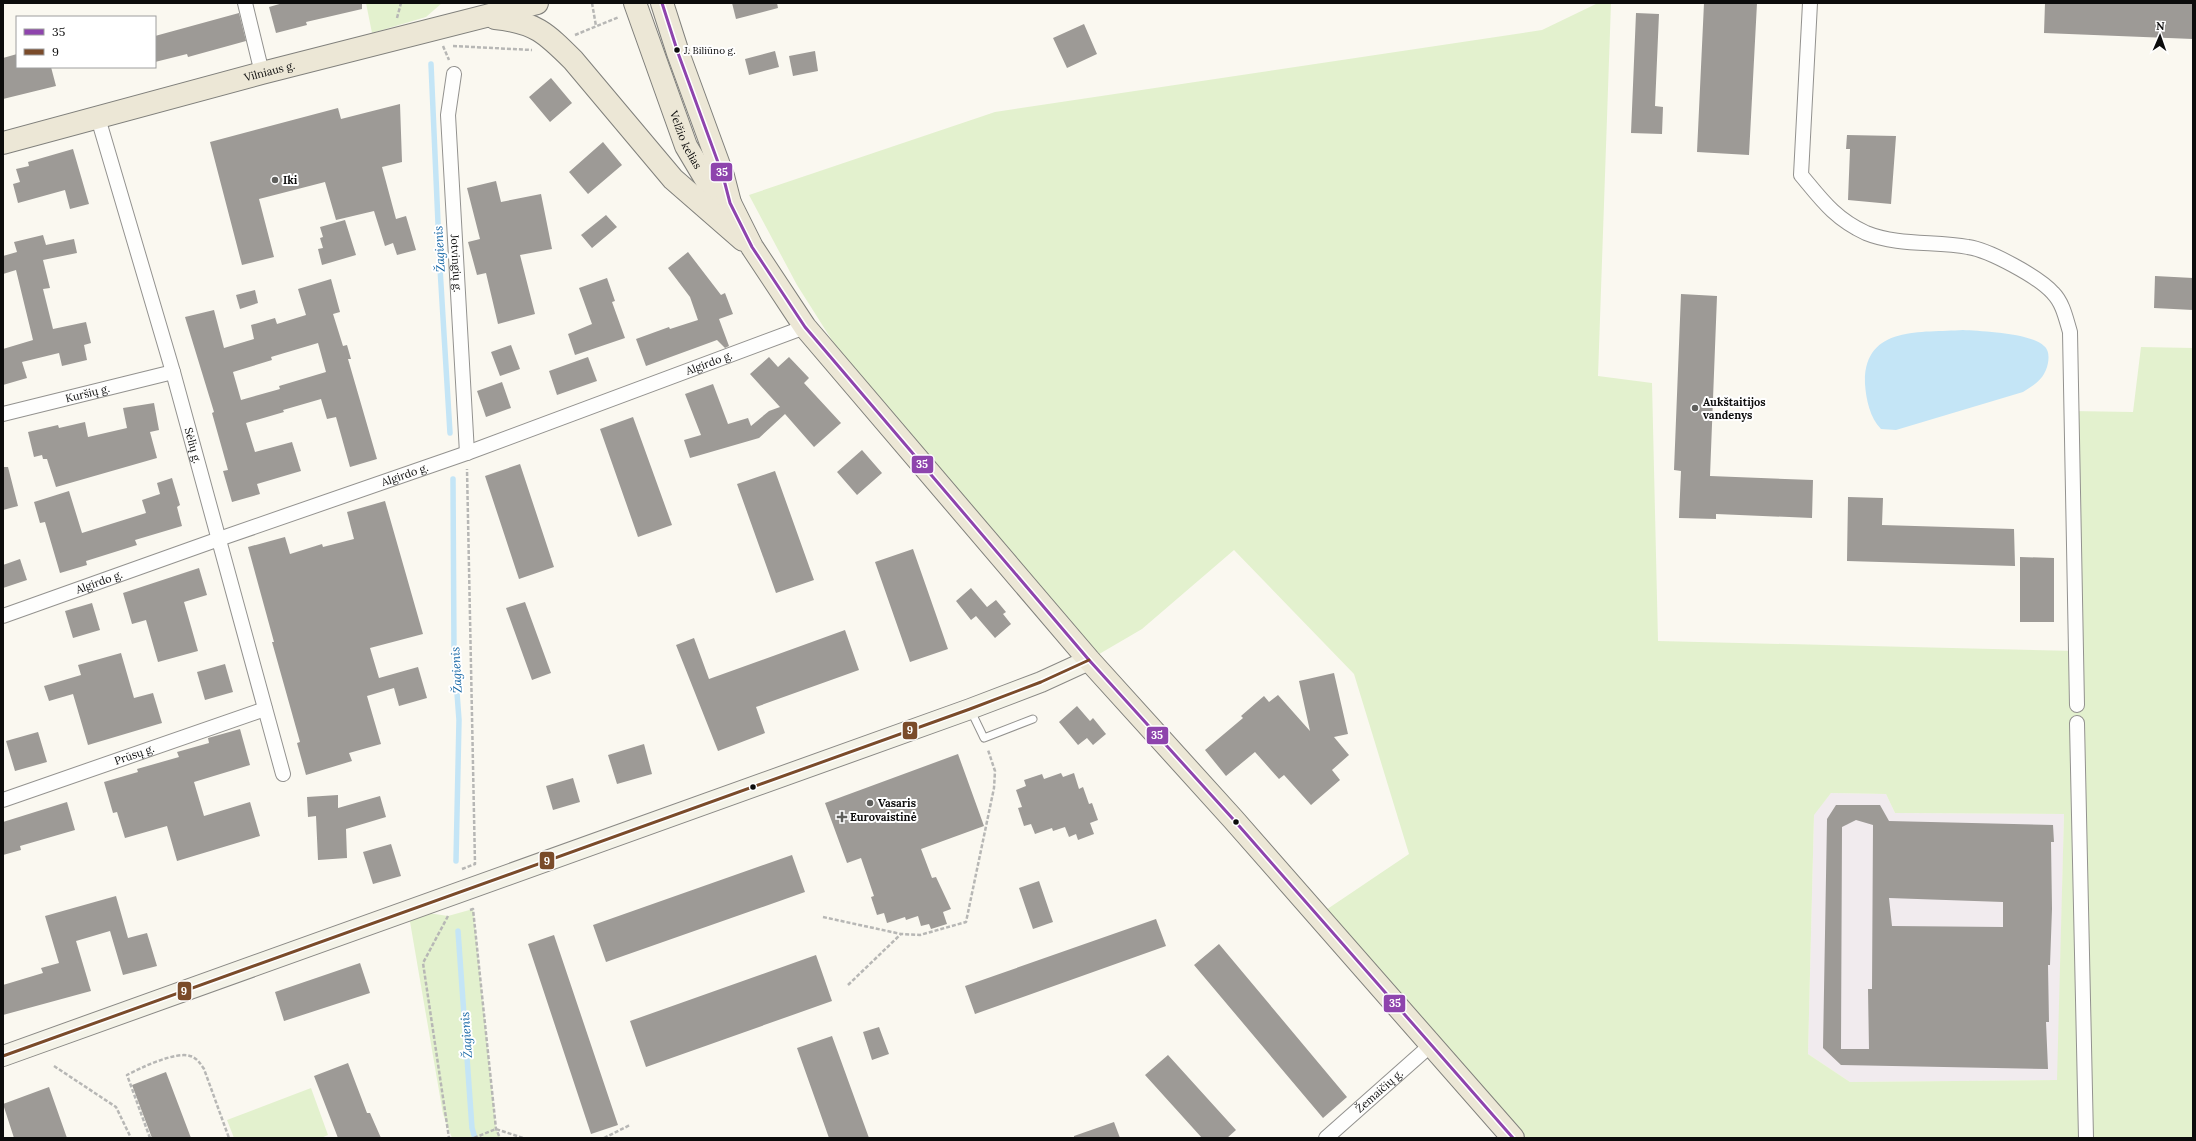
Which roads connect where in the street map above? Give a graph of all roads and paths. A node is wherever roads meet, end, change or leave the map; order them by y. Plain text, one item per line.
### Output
1 (245, 3) edge
2 (537, 3) edge
3 (592, 3) edge
4 (635, 3) edge
5 (662, 3) edge
6 (1810, 3) edge
7 (486, 17) junction
8 (596, 26) dead end
9 (262, 73) junction
10 (454, 74) dead end
11 (98, 118) junction
12 (3, 143) edge
13 (730, 203) junction
14 (752, 247) junction
15 (805, 326) junction
16 (173, 372) junction
17 (3, 414) edge
18 (467, 453) junction
19 (219, 539) junction
20 (3, 616) edge
21 (1089, 660) junction
22 (2077, 705) dead end
23 (265, 709) junction
24 (970, 709) junction
25 (1033, 720) dead end
26 (2077, 722) dead end
27 (984, 738) junction
28 (283, 774) dead end
29 (3, 800) edge
30 (456, 872) dead end
31 (467, 911) dead end
32 (454, 914) dead end
33 (822, 917) dead end
34 (902, 934) junction
35 (848, 985) dead end
36 (1432, 1044) junction
37 (3, 1056) edge
38 (54, 1066) dead end
39 (630, 1125) dead end
40 (496, 1129) junction
41 (131, 1138) edge
42 (150, 1138) edge
43 (228, 1138) edge
44 (448, 1138) edge
45 (474, 1138) edge
46 (500, 1138) edge
47 (523, 1138) edge
48 (604, 1138) edge
49 (1326, 1138) edge
50 (1512, 1138) edge
51 (2086, 1138) edge

1 - 9 street
2 - 7 main road, Vilniaus g.
3 - 8 path
4 - 13 main road, Velžio kelias
5 - 13 main road, Velžio kelias
6 - 22 street
7 - 9 main road, Vilniaus g.
7 - 14 main road
9 - 11 main road, Vilniaus g.
10 - 18 street, Jotvingių g.
11 - 12 main road, Vilniaus g.
11 - 16 street, Sėlių g.
13 - 14 main road
14 - 15 main road
15 - 18 street, Algirdo g.
15 - 21 main road
16 - 17 street, Kuršių g.
16 - 19 street, Sėlių g.
18 - 19 street, Algirdo g.
18 - 30 path
19 - 20 street, Algirdo g.
19 - 23 street, Sėlių g.
21 - 24 main road
21 - 36 main road
23 - 28 street, Sėlių g.
23 - 29 street, Prūsų g.
24 - 27 lane
24 - 37 main road
25 - 27 lane
26 - 51 street
27 - 34 path
31 - 40 path
32 - 44 path
33 - 34 path
34 - 35 path
36 - 49 street, Žemaičių g.
36 - 50 main road
38 - 41 path
39 - 48 path
40 - 45 path
40 - 46 path
40 - 47 path
42 - 43 path

